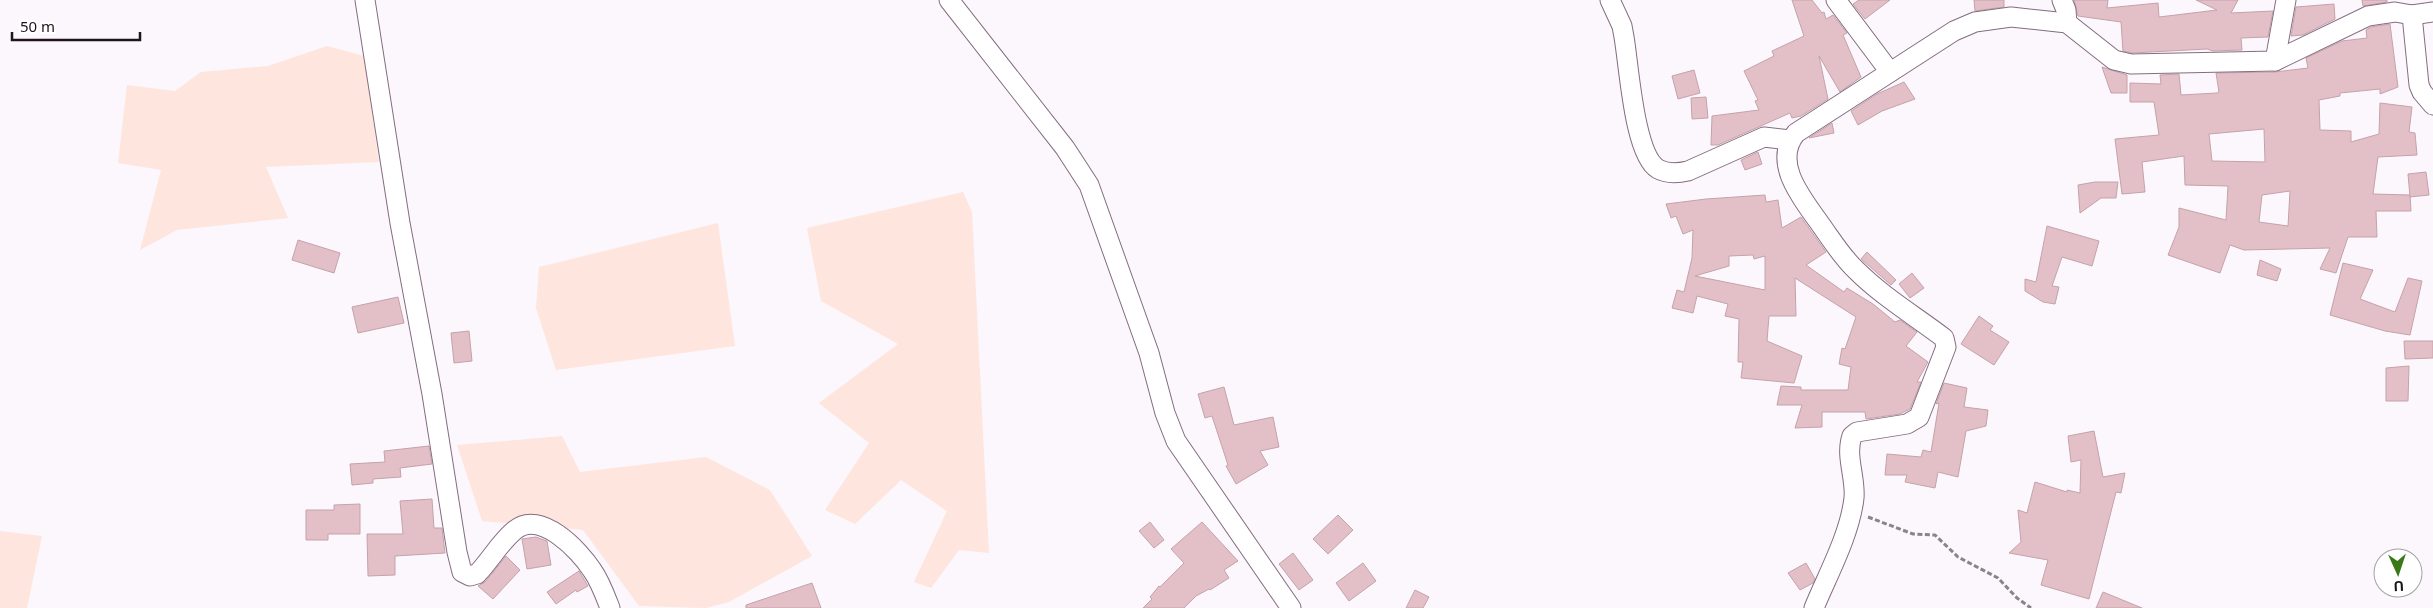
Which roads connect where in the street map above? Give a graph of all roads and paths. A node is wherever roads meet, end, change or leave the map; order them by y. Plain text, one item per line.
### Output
1 (365, 0) edge
2 (949, 0) edge
3 (1610, 0) edge
4 (1836, 0) edge
5 (2062, 0) edge
6 (2286, 0) edge
7 (2433, 12) edge
8 (2412, 14) junction
9 (2067, 23) junction
10 (2275, 60) junction
11 (1890, 72) junction
12 (2433, 105) edge
13 (1790, 140) junction
14 (1852, 511) junction
15 (610, 608) edge
16 (1291, 608) edge
17 (1814, 608) edge
18 (2031, 608) edge

1 - 15 street
2 - 16 street
3 - 13 street
4 - 11 street
5 - 9 street
6 - 10 street
7 - 8 street
8 - 10 street
8 - 12 street
9 - 10 street
9 - 11 street
11 - 13 street
13 - 14 street
14 - 17 street
14 - 18 path

